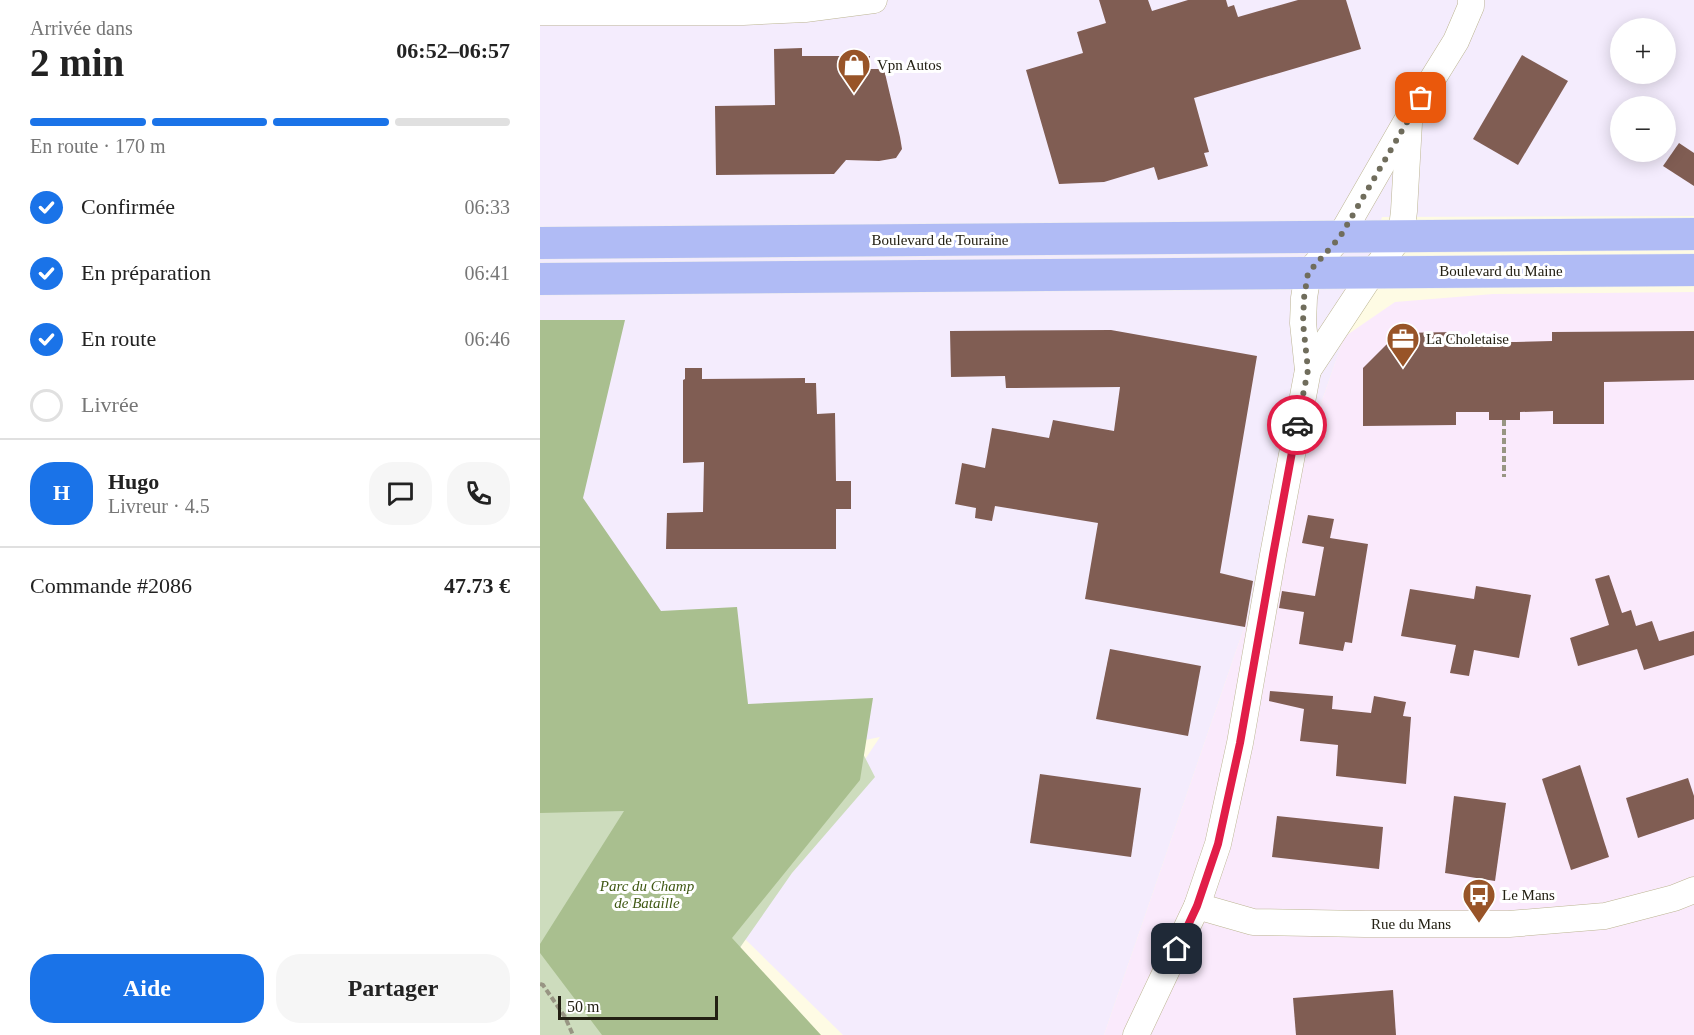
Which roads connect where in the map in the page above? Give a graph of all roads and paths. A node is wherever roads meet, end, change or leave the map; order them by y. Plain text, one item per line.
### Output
1 (874, 0) edge
2 (1471, 0) edge
3 (540, 12) edge
4 (1409, 117) junction
5 (1694, 234) edge
6 (1401, 236) junction
7 (1340, 237) junction
8 (540, 243) edge
9 (1694, 270) edge
10 (1308, 273) junction
11 (1372, 273) junction
12 (540, 279) edge
13 (1308, 370) junction
14 (1504, 420) dead end
15 (1504, 477) dead end
16 (1694, 890) edge
17 (1197, 906) junction
18 (540, 984) edge
19 (573, 1035) edge
20 (1136, 1035) edge

1 - 3 street
2 - 4 street
4 - 6 street
4 - 7 street
5 - 6 main road
6 - 7 main road
6 - 11 street
7 - 8 main road, Boulevard de Touraine
7 - 10 street
9 - 11 main road, Boulevard du Maine
10 - 11 main road, Boulevard du Maine
10 - 12 main road
10 - 13 street
11 - 13 street
13 - 17 street
14 - 15 path
16 - 17 street, Rue du Mans
17 - 20 street
18 - 19 path

